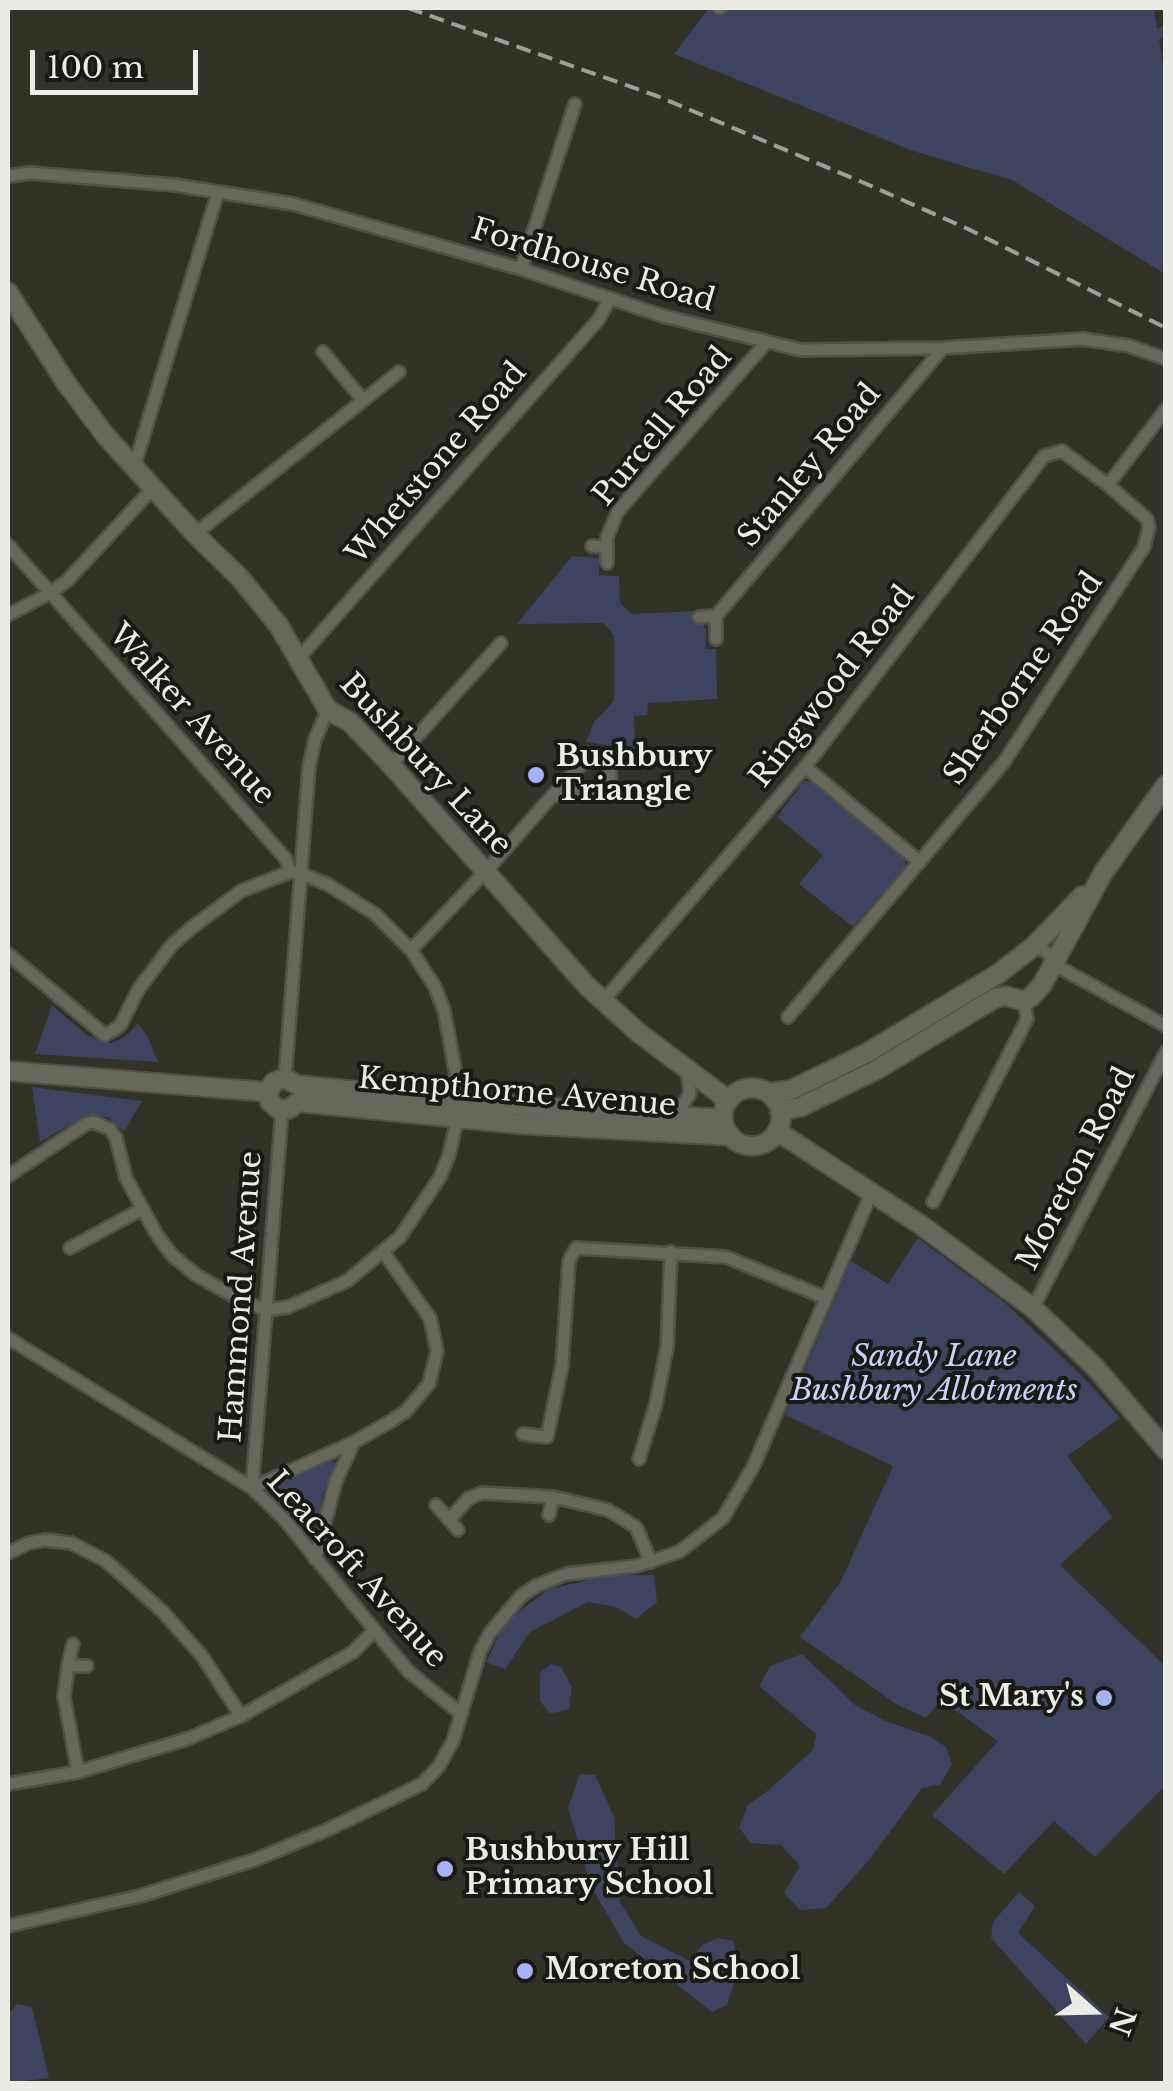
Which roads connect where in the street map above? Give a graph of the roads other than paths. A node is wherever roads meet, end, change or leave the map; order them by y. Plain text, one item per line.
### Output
1 (575, 104) dead end
2 (8, 176) edge
3 (218, 192) junction
4 (520, 269) junction
5 (8, 292) edge
6 (610, 300) junction
7 (766, 344) junction
8 (943, 348) junction
9 (323, 352) dead end
10 (1166, 359) edge
11 (398, 372) dead end
12 (364, 400) junction
13 (1166, 408) edge
14 (134, 468) junction
15 (1108, 485) junction
16 (153, 488) junction
17 (194, 534) junction
18 (8, 546) edge
19 (592, 546) dead end
20 (607, 546) junction
21 (607, 563) dead end
22 (50, 593) junction
23 (8, 615) edge
24 (716, 616) junction
25 (699, 617) dead end
26 (716, 639) dead end
27 (501, 643) dead end
28 (298, 659) junction
29 (328, 710) junction
30 (391, 765) junction
31 (805, 767) junction
32 (1166, 784) edge
33 (552, 796) junction
34 (920, 862) junction
35 (486, 872) junction
36 (294, 873) junction
37 (1102, 873) junction
38 (1034, 946) junction
39 (412, 950) junction
40 (8, 954) edge
41 (1052, 964) junction
42 (998, 974) junction
43 (1015, 998) junction
44 (604, 1001) junction
45 (788, 1017) dead end
46 (1166, 1026) edge
47 (1166, 1052) edge
48 (687, 1070) junction
49 (8, 1071) edge
50 (768, 1093) junction
51 (291, 1094) junction
52 (728, 1100) junction
53 (460, 1110) junction
54 (780, 1111) junction
55 (676, 1116) junction
56 (727, 1128) junction
57 (777, 1131) junction
58 (8, 1176) edge
59 (871, 1194) junction
60 (933, 1202) dead end
61 (142, 1209) junction
62 (70, 1248) dead end
63 (384, 1252) junction
64 (671, 1252) junction
65 (826, 1298) junction
66 (1033, 1308) junction
67 (268, 1310) junction
68 (8, 1338) edge
69 (524, 1434) dead end
70 (354, 1442) junction
71 (1166, 1450) edge
72 (639, 1459) dead end
73 (252, 1488) junction
74 (553, 1498) junction
75 (436, 1505) dead end
76 (549, 1515) dead end
77 (8, 1553) edge
78 (315, 1559) junction
79 (651, 1562) junction
80 (374, 1631) junction
81 (73, 1644) dead end
82 (68, 1666) junction
83 (87, 1666) dead end
84 (462, 1714) junction
85 (241, 1716) junction
86 (78, 1772) junction
87 (8, 1784) edge
88 (8, 1926) edge

1 - 4 street
2 - 3 street, Fordhouse Road
3 - 4 street, Fordhouse Road
3 - 14 street
4 - 6 street, Fordhouse Road
5 - 14 street, Bushbury Lane
6 - 7 street, Fordhouse Road
6 - 28 street, Whetstone Road
7 - 8 street, Fordhouse Road
7 - 20 street, Purcell Road
8 - 10 street, Fordhouse Road
8 - 24 street, Stanley Road
9 - 12 street
11 - 12 street
12 - 17 street
13 - 15 street
14 - 16 street, Bushbury Lane
15 - 31 street, Ringwood Road
15 - 34 street, Sherborne Road
16 - 17 street, Bushbury Lane
16 - 22 street
17 - 28 street, Bushbury Lane
18 - 22 street, Walker Avenue
19 - 20 street, Purcell Road
20 - 21 street, Purcell Road
22 - 23 street
22 - 36 street, Walker Avenue
24 - 25 street
24 - 26 street
27 - 30 street
28 - 29 street, Bushbury Lane
29 - 30 street, Bushbury Lane
29 - 36 street, Hammond Avenue
30 - 35 street, Bushbury Lane
31 - 34 street
31 - 44 street, Ringwood Road
32 - 37 street
33 - 33 street
33 - 35 street
34 - 45 street, Sherborne Road
35 - 39 street
35 - 44 street, Bushbury Lane
36 - 39 street
36 - 40 street
36 - 51 street, Hammond Avenue
37 - 38 street
37 - 41 street
38 - 41 street
38 - 42 street
39 - 53 street
41 - 43 street
41 - 46 street
42 - 43 street
42 - 50 street
43 - 54 street
43 - 60 street
44 - 48 street, Bushbury Lane
47 - 66 street, Moreton Road
48 - 52 street, Bushbury Lane
48 - 55 street
49 - 51 street
50 - 52 street
50 - 54 street
51 - 53 street, Kempthorne Avenue
51 - 67 street, Hammond Avenue
52 - 56 street
53 - 55 street, Kempthorne Avenue
53 - 56 street, Kempthorne Avenue
53 - 63 street
54 - 57 street
55 - 56 street, Kempthorne Avenue
56 - 57 street
57 - 59 street
58 - 61 street
59 - 65 street
59 - 66 street
61 - 62 street
61 - 67 street
63 - 67 street
63 - 70 street
64 - 65 street
64 - 69 street
64 - 72 street
65 - 79 street
66 - 71 street
67 - 73 street, Hammond Avenue
68 - 73 street, Leacroft Avenue
70 - 73 street
70 - 78 street
73 - 78 street, Leacroft Avenue
74 - 75 street
74 - 76 street
74 - 79 street
77 - 85 street
78 - 80 street, Leacroft Avenue
79 - 84 street
80 - 84 street, Leacroft Avenue
80 - 85 street
81 - 82 street
82 - 83 street
82 - 86 street
84 - 88 street
85 - 86 street
86 - 87 street

